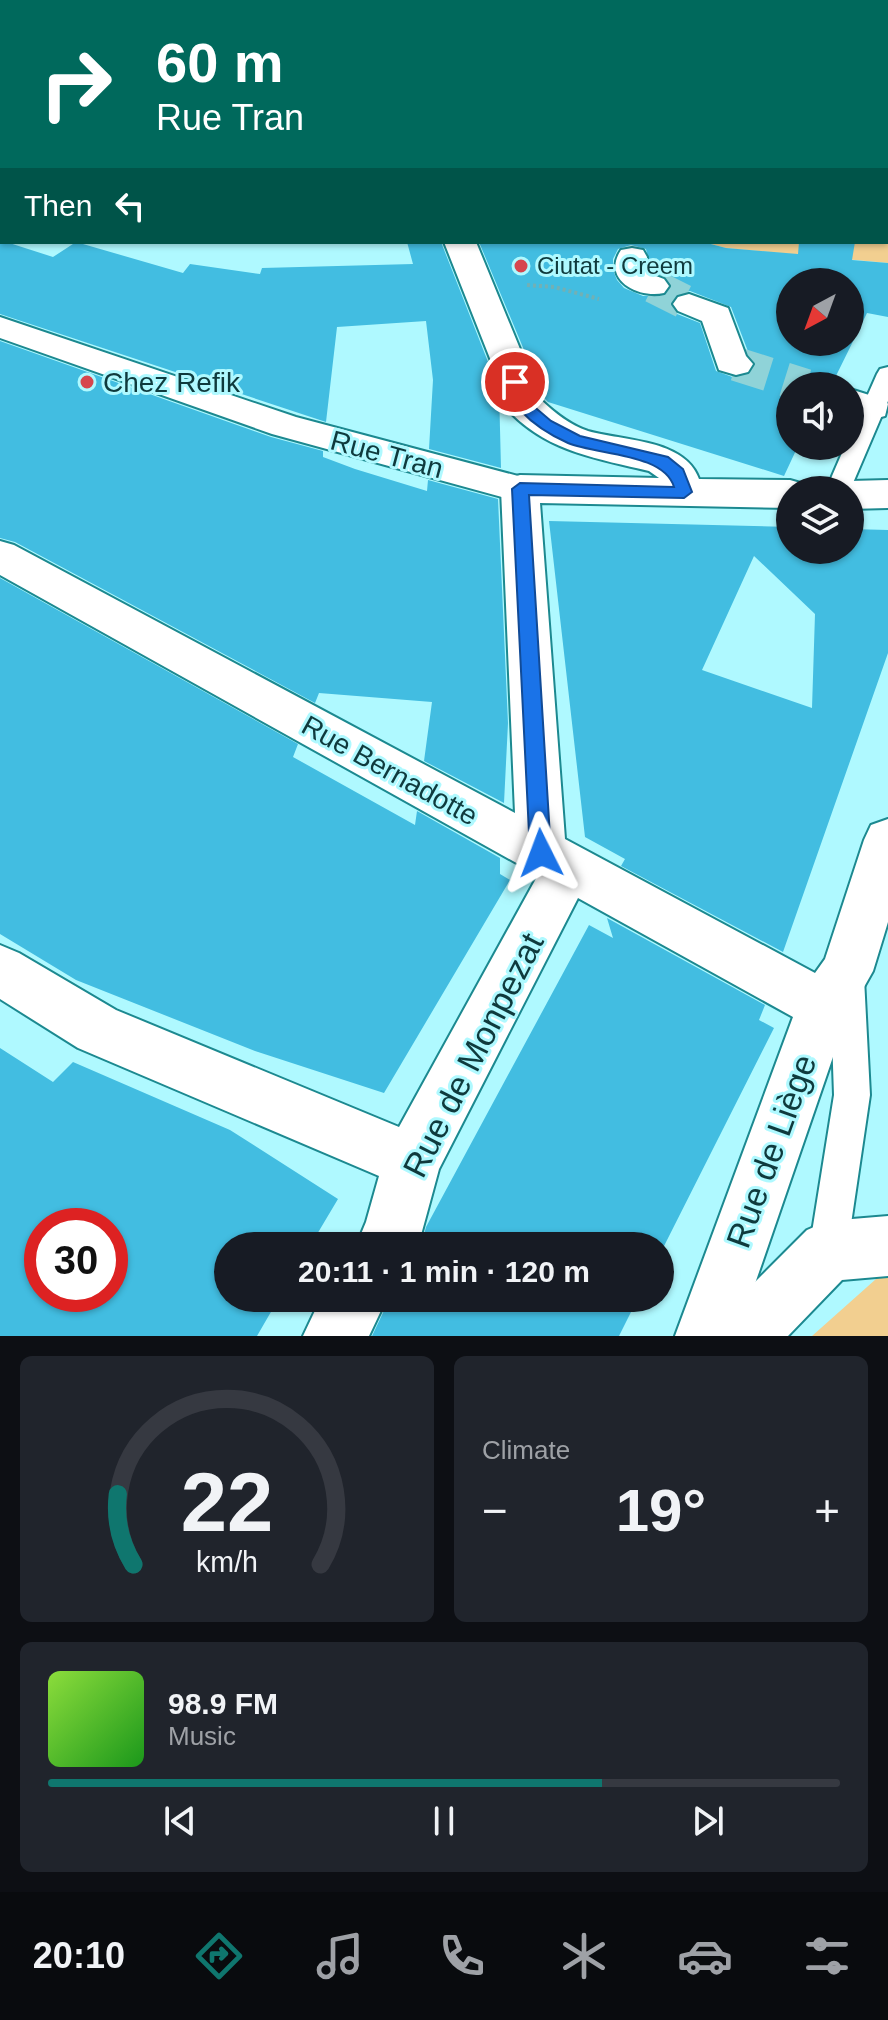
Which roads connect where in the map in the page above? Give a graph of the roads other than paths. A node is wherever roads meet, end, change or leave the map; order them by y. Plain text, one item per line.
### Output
1 (461, 244) edge
2 (689, 304) tunnel mouth
3 (0, 327) edge
4 (736, 364) dead end
5 (888, 374) edge
6 (864, 402) edge
7 (520, 489) junction
8 (684, 492) junction
9 (776, 494) edge
10 (888, 494) edge
11 (864, 495) edge
12 (0, 556) edge
13 (888, 840) edge
14 (554, 861) junction
15 (0, 970) edge
16 (835, 988) junction
17 (412, 1161) junction
18 (394, 1232) edge
19 (888, 1246) edge
20 (828, 1251) junction
21 (348, 1312) edge
22 (334, 1336) edge
23 (706, 1336) edge
24 (745, 1336) edge

1 - 8 street
2 - 4 street
3 - 7 street, Rue Tran
5 - 6 lane
7 - 8 street, Rue Tran
7 - 14 street
8 - 9 street, Rue Tran
10 - 11 street
12 - 14 street, Rue Bernadotte
13 - 16 street, Rue de Liège
14 - 16 street, Rue Bernadotte
14 - 17 street, Rue de Monpezat
15 - 17 street
16 - 20 lane, Rue de Liège
16 - 23 street, Rue de Liège
17 - 18 street, Rue de Monpezat
19 - 20 street
20 - 24 street
21 - 22 street

